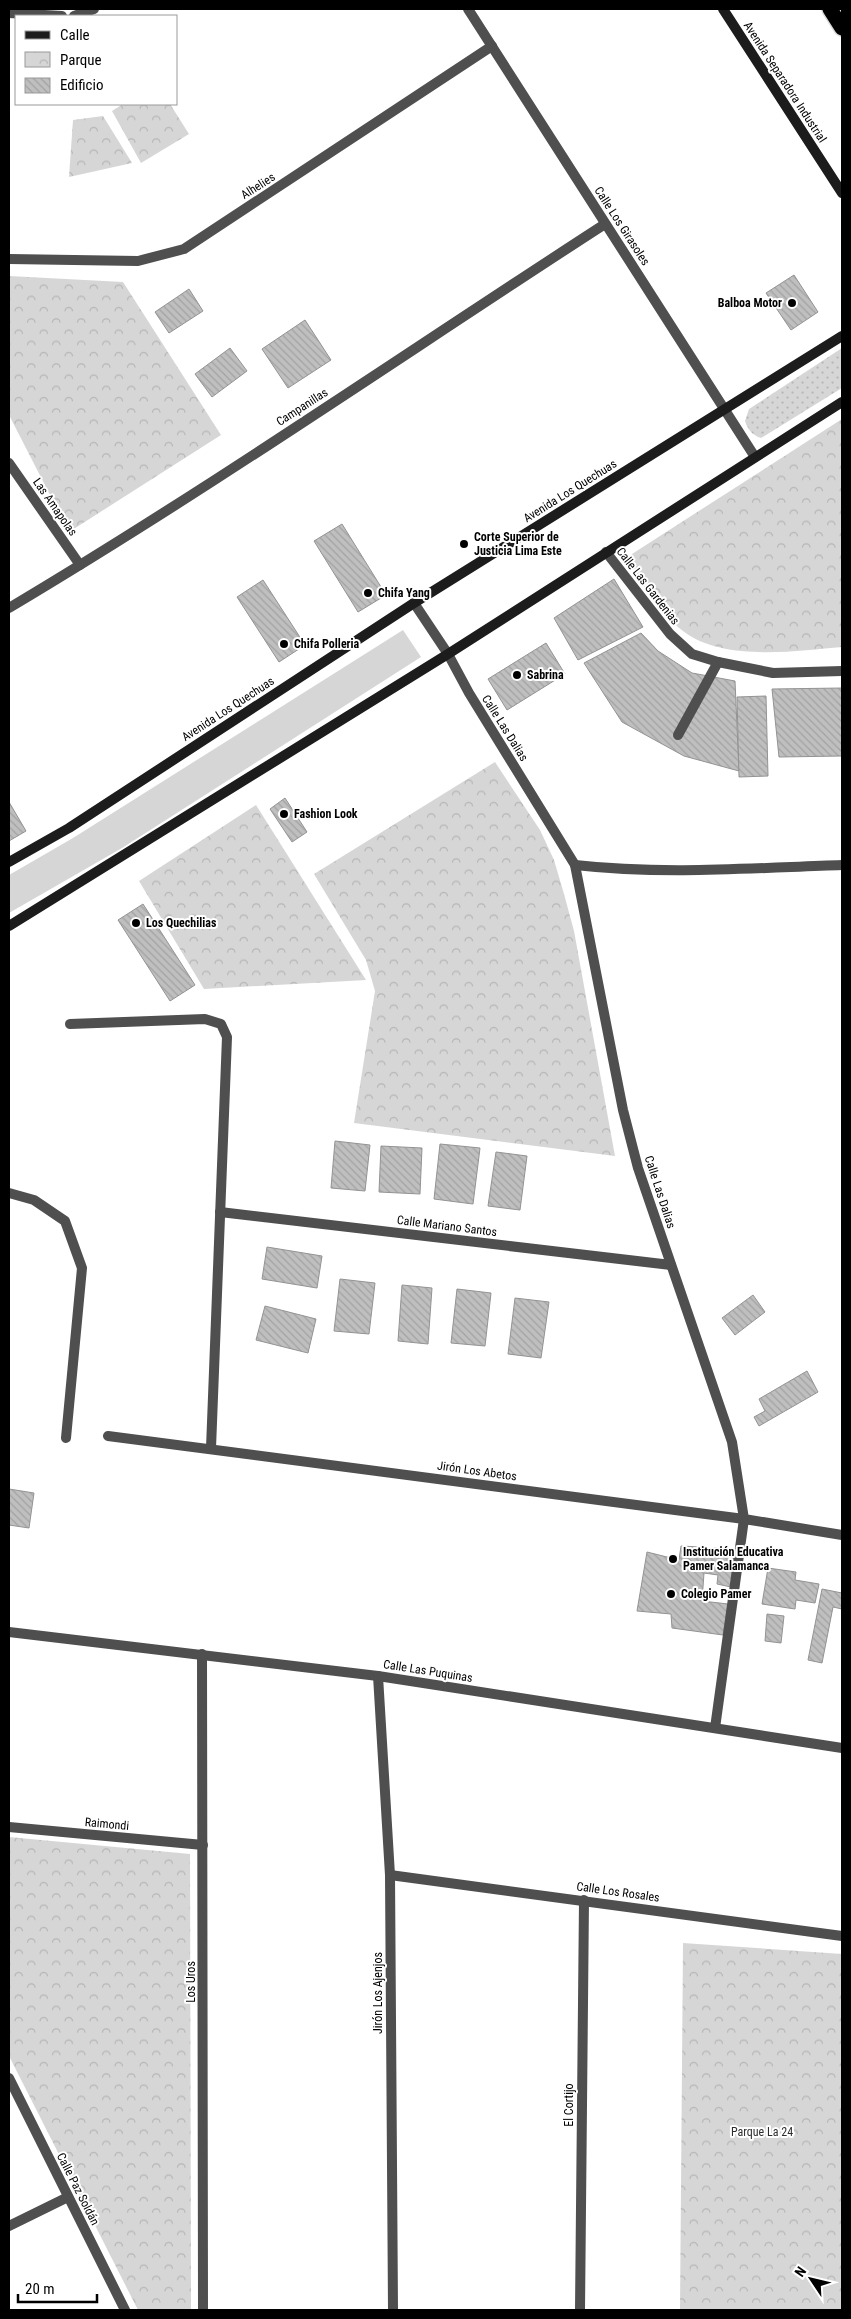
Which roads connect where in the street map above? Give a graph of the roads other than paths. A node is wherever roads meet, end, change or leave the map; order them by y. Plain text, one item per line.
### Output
1 (94, 9) edge
2 (468, 9) edge
3 (723, 9) edge
4 (830, 9) edge
5 (9, 13) edge
6 (44, 15) edge
7 (77, 15) edge
8 (842, 28) edge
9 (492, 46) junction
10 (842, 193) edge
11 (606, 224) junction
12 (9, 259) edge
13 (842, 336) edge
14 (842, 402) edge
15 (724, 410) junction
16 (755, 457) junction
17 (9, 464) edge
18 (606, 552) junction
19 (80, 565) junction
20 (414, 603) junction
21 (9, 608) edge
22 (448, 654) junction
23 (718, 662) junction
24 (842, 671) edge
25 (678, 736) dead end
26 (9, 862) edge
27 (575, 865) junction
28 (842, 865) edge
29 (9, 926) edge
30 (70, 1024) dead end
31 (9, 1193) edge
32 (220, 1212) junction
33 (671, 1265) junction
34 (108, 1436) dead end
35 (66, 1438) dead end
36 (211, 1448) junction
37 (744, 1519) junction
38 (842, 1535) edge
39 (9, 1632) edge
40 (202, 1654) junction
41 (378, 1676) junction
42 (715, 1728) junction
43 (842, 1748) edge
44 (9, 1827) edge
45 (203, 1845) junction
46 (390, 1875) junction
47 (584, 1900) junction
48 (842, 1936) edge
49 (9, 2078) edge
50 (68, 2197) junction
51 (9, 2226) edge
52 (125, 2310) edge
53 (203, 2310) edge
54 (393, 2310) edge
55 (580, 2310) edge

1 - 7 street
2 - 9 street, Calle Los Girasoles
3 - 10 main road, Avenida Separadora Industrial
4 - 8 highway
5 - 6 street
9 - 11 street, Calle Los Girasoles
9 - 12 street, Alhelies
11 - 15 street, Calle Los Girasoles
11 - 19 street, Campanillas
13 - 15 main road, Avenida Los Quechuas
14 - 16 main road
15 - 16 street, Calle Los Girasoles
15 - 20 main road, Avenida Los Quechuas
16 - 18 main road
17 - 19 street, Las Amapolas
18 - 22 main road
18 - 23 street, Calle Las Gardenias
19 - 21 street, Campanillas
20 - 22 street, Calle Las Dalias
20 - 26 main road, Avenida Los Quechuas
22 - 27 street, Calle Las Dalias
22 - 29 main road
23 - 24 street, Calle Las Gardenias
23 - 25 street
27 - 28 street
27 - 33 street, Calle Las Dalias
30 - 32 street
31 - 35 street
32 - 33 street, Calle Mariano Santos
32 - 36 street
33 - 37 street, Calle Las Dalias
34 - 36 street, Jirón Los Abetos
36 - 37 street, Jirón Los Abetos
37 - 38 street, Jirón Los Abetos
37 - 42 street, Calle Las Dalias
39 - 40 street, Calle Las Puquinas
40 - 41 street, Calle Las Puquinas
40 - 45 street, Los Uros
41 - 42 street, Calle Las Puquinas
41 - 46 street, Jirón Los Ajenjos
42 - 43 street, Calle Las Puquinas
44 - 45 street, Raimondi
45 - 53 street, Los Uros
46 - 47 street, Calle Los Rosales
46 - 54 street, Jirón Los Ajenjos
47 - 48 street, Calle Los Rosales
47 - 55 street, El Cortijo
49 - 50 street, Calle Paz Soldán
50 - 51 street
50 - 52 street, Calle Paz Soldán

